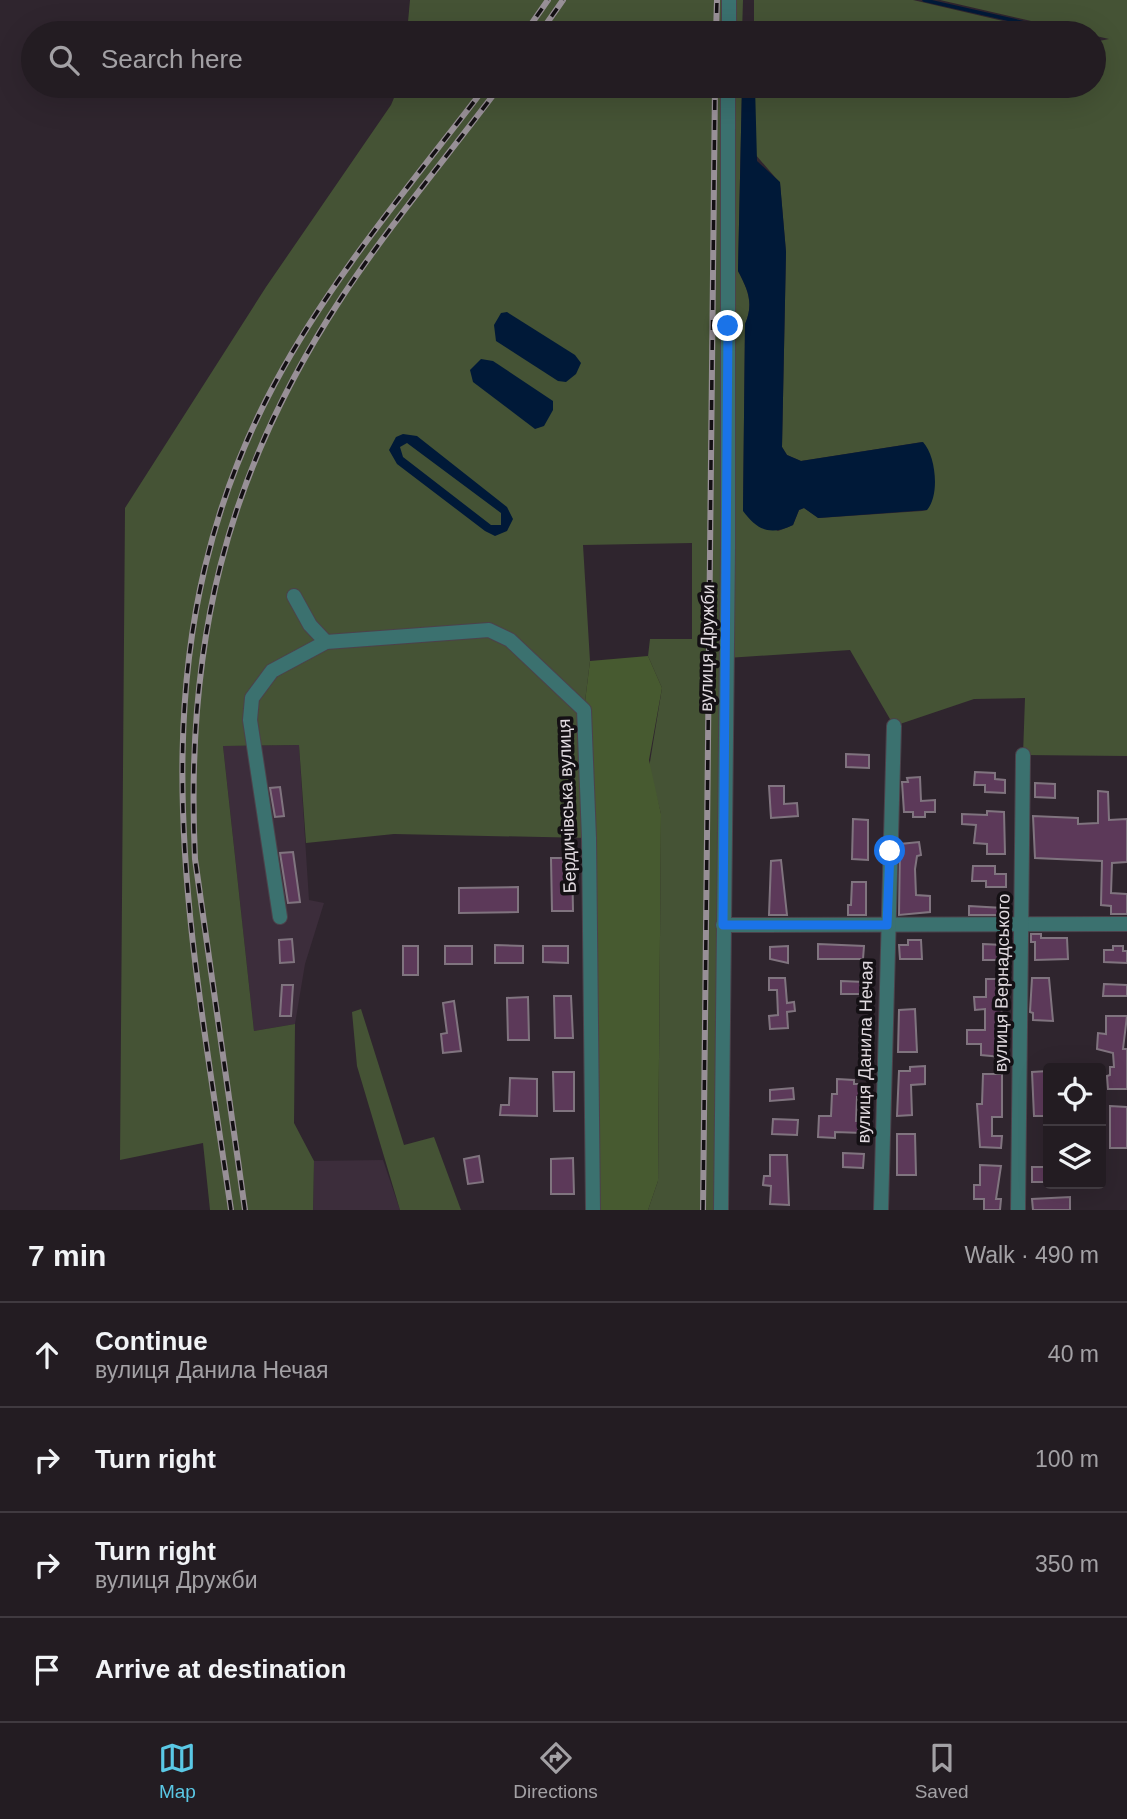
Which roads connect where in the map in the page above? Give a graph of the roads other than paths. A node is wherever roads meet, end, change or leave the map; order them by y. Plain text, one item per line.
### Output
1 (729, 0) edge
2 (729, 21) edge
3 (729, 98) edge
4 (294, 597) dead end
5 (326, 642) junction
6 (894, 726) dead end
7 (1023, 755) dead end
8 (280, 917) dead end
9 (1021, 923) junction
10 (1127, 924) edge
11 (723, 925) junction
12 (887, 925) junction
13 (593, 1210) edge
14 (721, 1210) edge
15 (881, 1210) edge
16 (1018, 1210) edge

1 - 2 street
3 - 11 street, вулиця Дружби
4 - 5 street
5 - 8 street, Бердичівська вулиця
5 - 13 street, Бердичівська вулиця
6 - 12 street, вулиця Данила Нечая
7 - 9 street, вулиця Вернадського
9 - 10 street
9 - 12 street
9 - 16 street, вулиця Вернадського
11 - 12 street
11 - 14 street, вулиця Дружби
12 - 15 street, вулиця Данила Нечая

